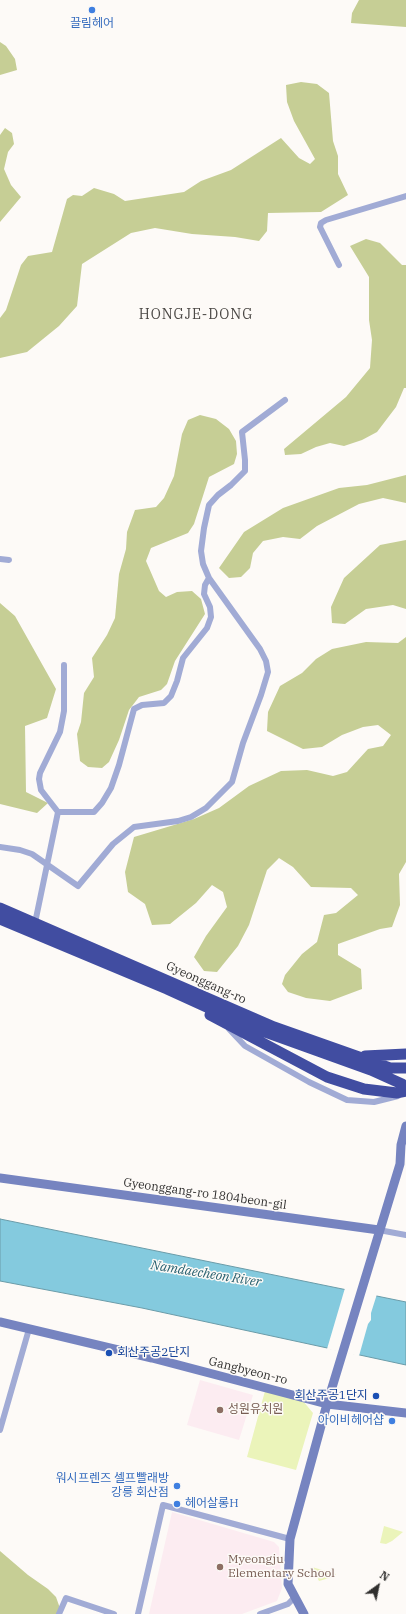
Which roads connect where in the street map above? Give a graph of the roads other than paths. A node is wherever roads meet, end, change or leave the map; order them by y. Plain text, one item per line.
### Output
1 (406, 196) edge
2 (339, 265) dead end
3 (285, 400) dead end
4 (0, 559) edge
5 (8, 560) dead end
6 (209, 578) junction
7 (64, 665) dead end
8 (58, 812) junction
9 (0, 846) edge
10 (47, 864) junction
11 (0, 907) edge
12 (0, 919) edge
13 (35, 923) junction
14 (167, 989) junction
15 (227, 1026) junction
16 (406, 1054) edge
17 (356, 1056) junction
18 (406, 1068) edge
19 (406, 1071) edge
20 (405, 1092) edge
21 (406, 1126) edge
22 (406, 1155) edge
23 (400, 1164) junction
24 (0, 1178) edge
25 (378, 1233) junction
26 (406, 1235) edge
27 (0, 1322) edge
28 (29, 1329) junction
29 (327, 1404) junction
30 (406, 1413) edge
31 (0, 1430) edge
32 (290, 1539) junction
33 (295, 1597) junction
34 (59, 1614) edge
35 (114, 1614) edge
36 (138, 1614) edge
37 (260, 1614) edge
38 (304, 1614) edge

1 - 2 street
3 - 6 street
4 - 5 street
6 - 8 street
6 - 10 street
7 - 8 street
8 - 10 street
9 - 10 street
10 - 13 street
11 - 13 highway, Gyeonggang-ro
12 - 14 highway, Gyeonggang-ro
13 - 17 highway, Gyeonggang-ro
14 - 15 highway
14 - 20 highway, Gyeonggang-ro
15 - 20 highway
15 - 20 street
16 - 17 highway
17 - 18 highway, Gyeonggang-ro
19 - 20 highway
21 - 23 street
22 - 23 street
23 - 25 street
24 - 25 street, Gyeonggang-ro 1804beon-gil
25 - 26 street, Gyeonggang-ro 1804beon-gil
25 - 29 street
27 - 28 street, Gangbyeon-ro
28 - 29 street, Gangbyeon-ro
28 - 31 street
29 - 30 street, Gangbyeon-ro
29 - 32 street
32 - 33 street
32 - 36 street
33 - 37 street
33 - 38 street
34 - 35 street

